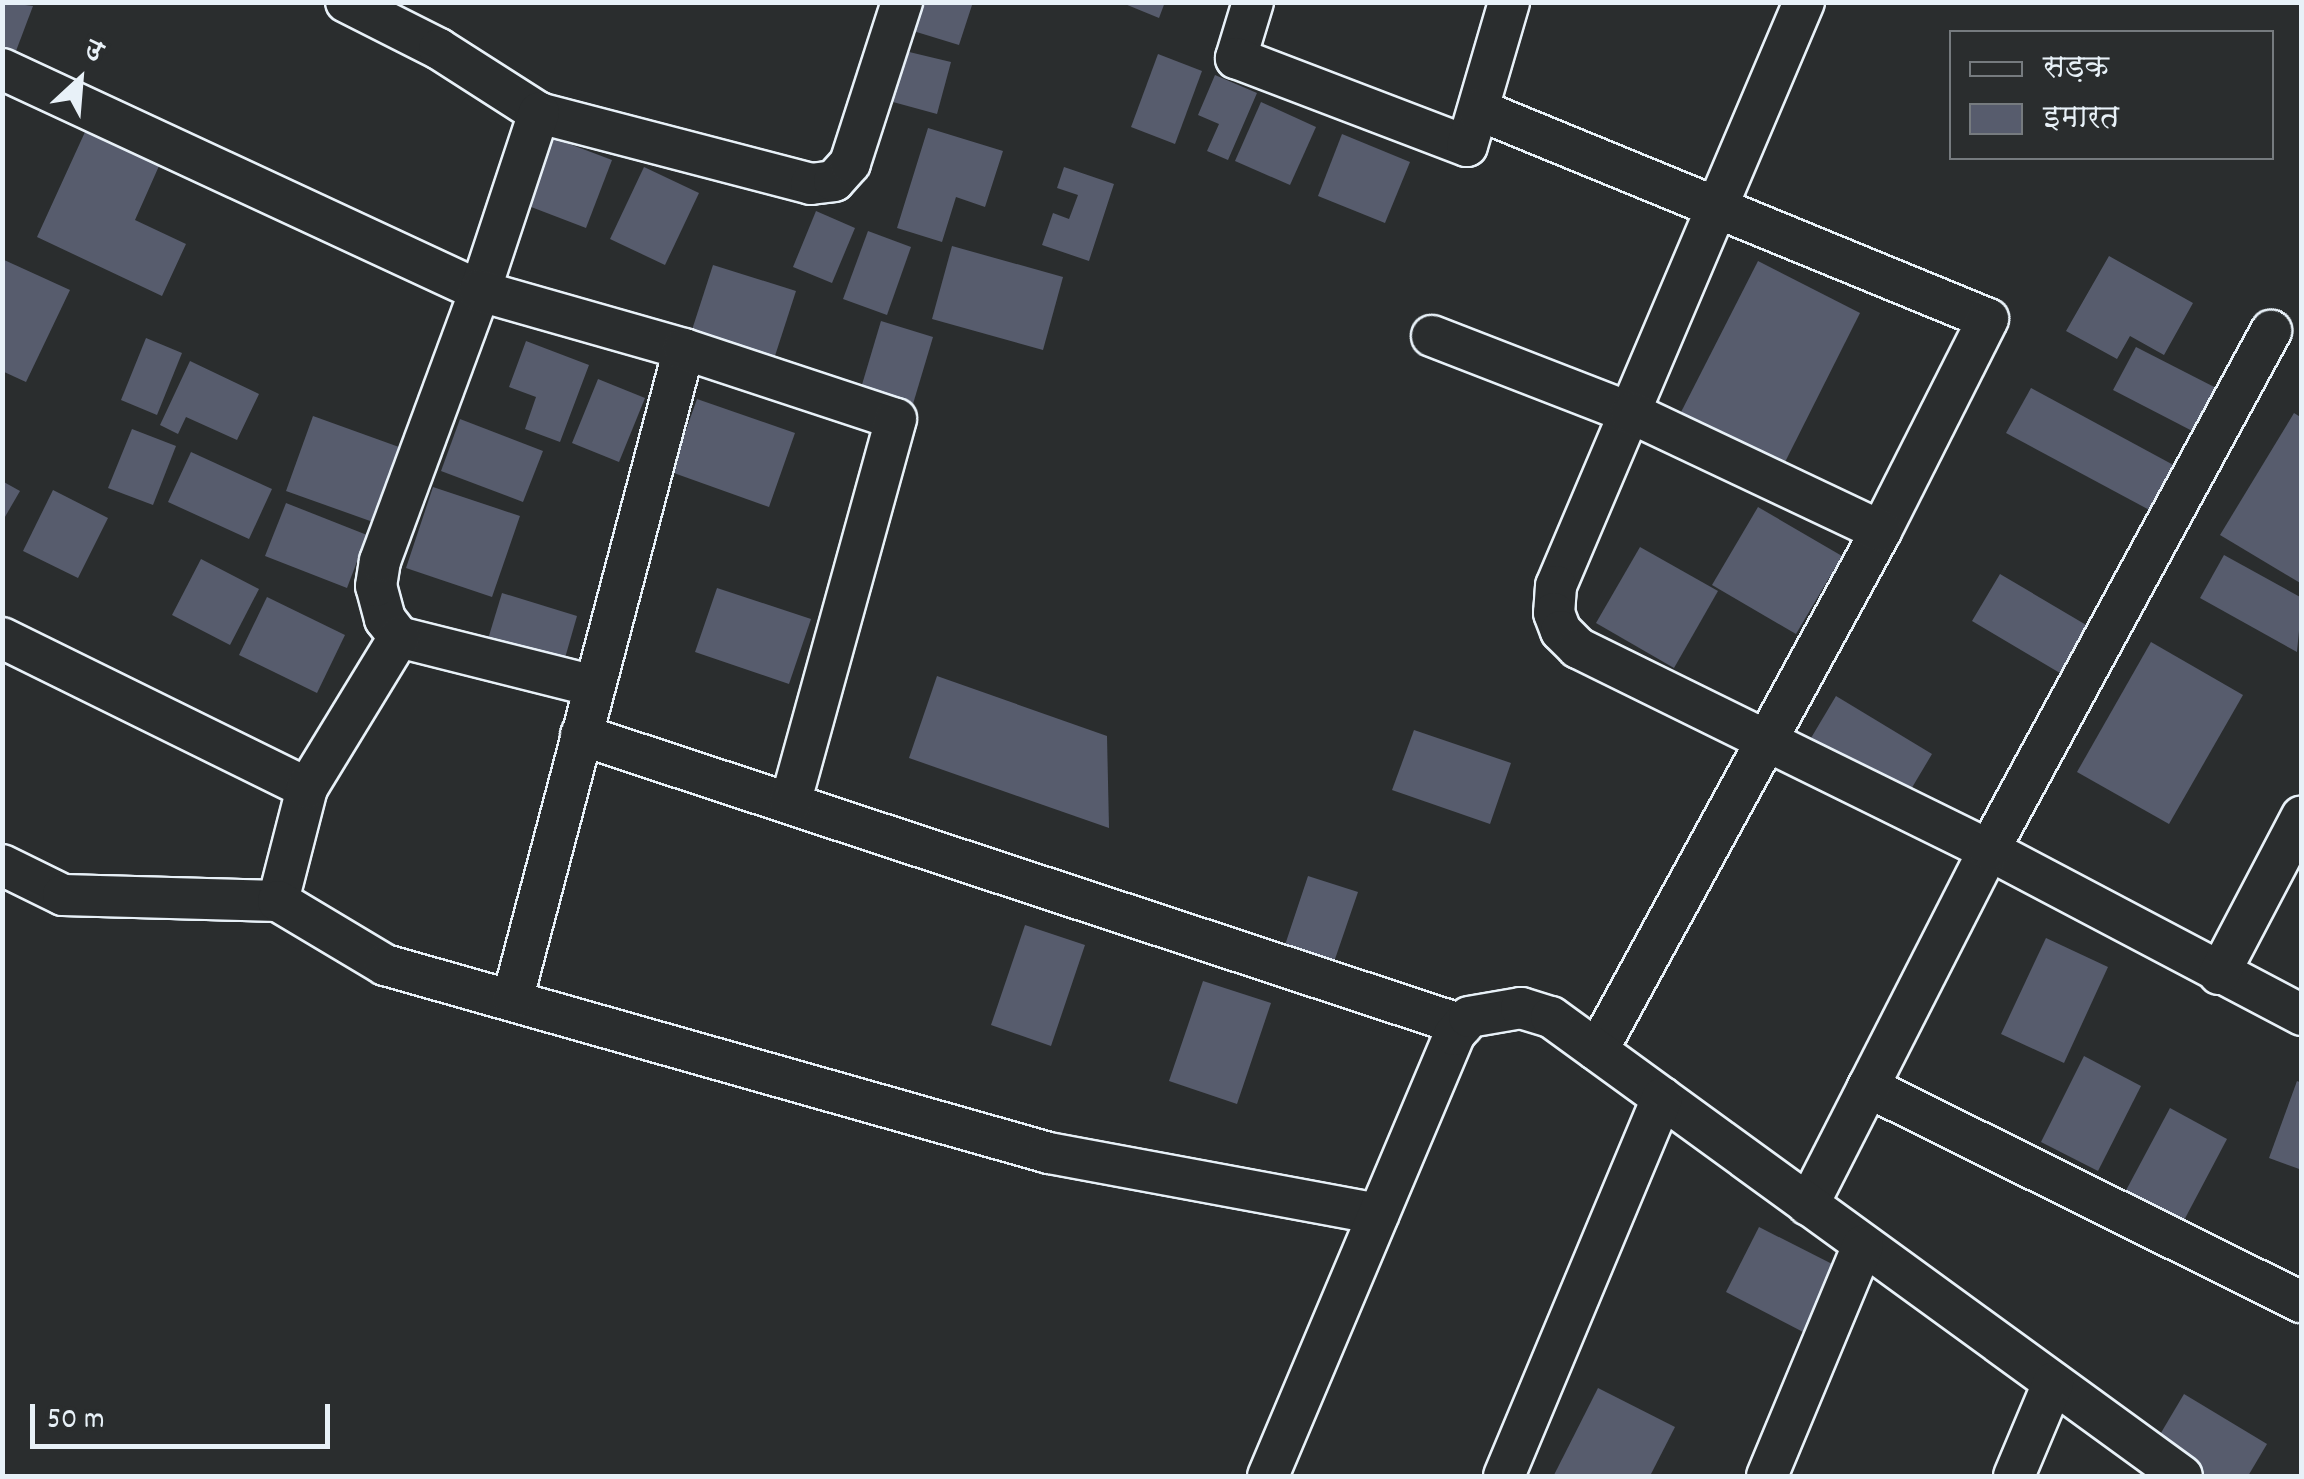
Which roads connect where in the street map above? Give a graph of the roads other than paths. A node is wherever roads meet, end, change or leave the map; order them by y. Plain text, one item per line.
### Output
1 (346, 2) edge
2 (902, 2) edge
3 (1253, 2) edge
4 (1509, 2) edge
5 (1800, 4) edge
6 (2, 69) edge
7 (1479, 110) junction
8 (539, 113) junction
9 (1721, 205) junction
10 (480, 291) junction
11 (2271, 331) dead end
12 (1432, 336) dead end
13 (684, 349) junction
14 (1631, 413) junction
15 (1880, 531) junction
16 (400, 637) junction
17 (2, 638) edge
18 (594, 686) junction
19 (581, 734) junction
20 (1762, 743) junction
21 (307, 788) junction
22 (790, 804) junction
23 (2302, 816) edge
24 (1989, 850) junction
25 (2, 865) edge
26 (278, 901) junction
27 (2219, 974) junction
28 (513, 996) junction
29 (2302, 1015) edge
30 (1462, 1025) junction
31 (1596, 1050) junction
32 (1868, 1087) junction
33 (1662, 1098) junction
34 (1808, 1205) junction
35 (1378, 1214) junction
36 (1863, 1245) junction
37 (2302, 1302) edge
38 (2054, 1383) junction
39 (1268, 1476) edge
40 (1504, 1476) edge
41 (1767, 1476) edge
42 (2014, 1476) edge
43 (2182, 1476) edge

1 - 8 street
2 - 8 street
3 - 7 street
4 - 7 street
5 - 9 street
6 - 10 street
7 - 9 street
8 - 10 street
9 - 14 street
9 - 15 street
10 - 13 street
10 - 16 street
11 - 24 street
12 - 14 street
13 - 18 street
13 - 22 street
14 - 15 street
14 - 20 street
15 - 20 street
16 - 18 street
16 - 21 street
17 - 21 street
18 - 19 street
19 - 22 street
19 - 28 street
20 - 24 street
20 - 31 street
21 - 26 street
22 - 30 street
23 - 27 street
24 - 27 street
24 - 32 street
25 - 26 street
26 - 28 street
27 - 29 street
28 - 35 street
30 - 31 street
30 - 35 street
31 - 33 street
32 - 34 street
32 - 37 street
33 - 34 street
33 - 40 street
34 - 36 street
35 - 39 street
36 - 38 street
36 - 41 street
38 - 42 street
38 - 43 street

